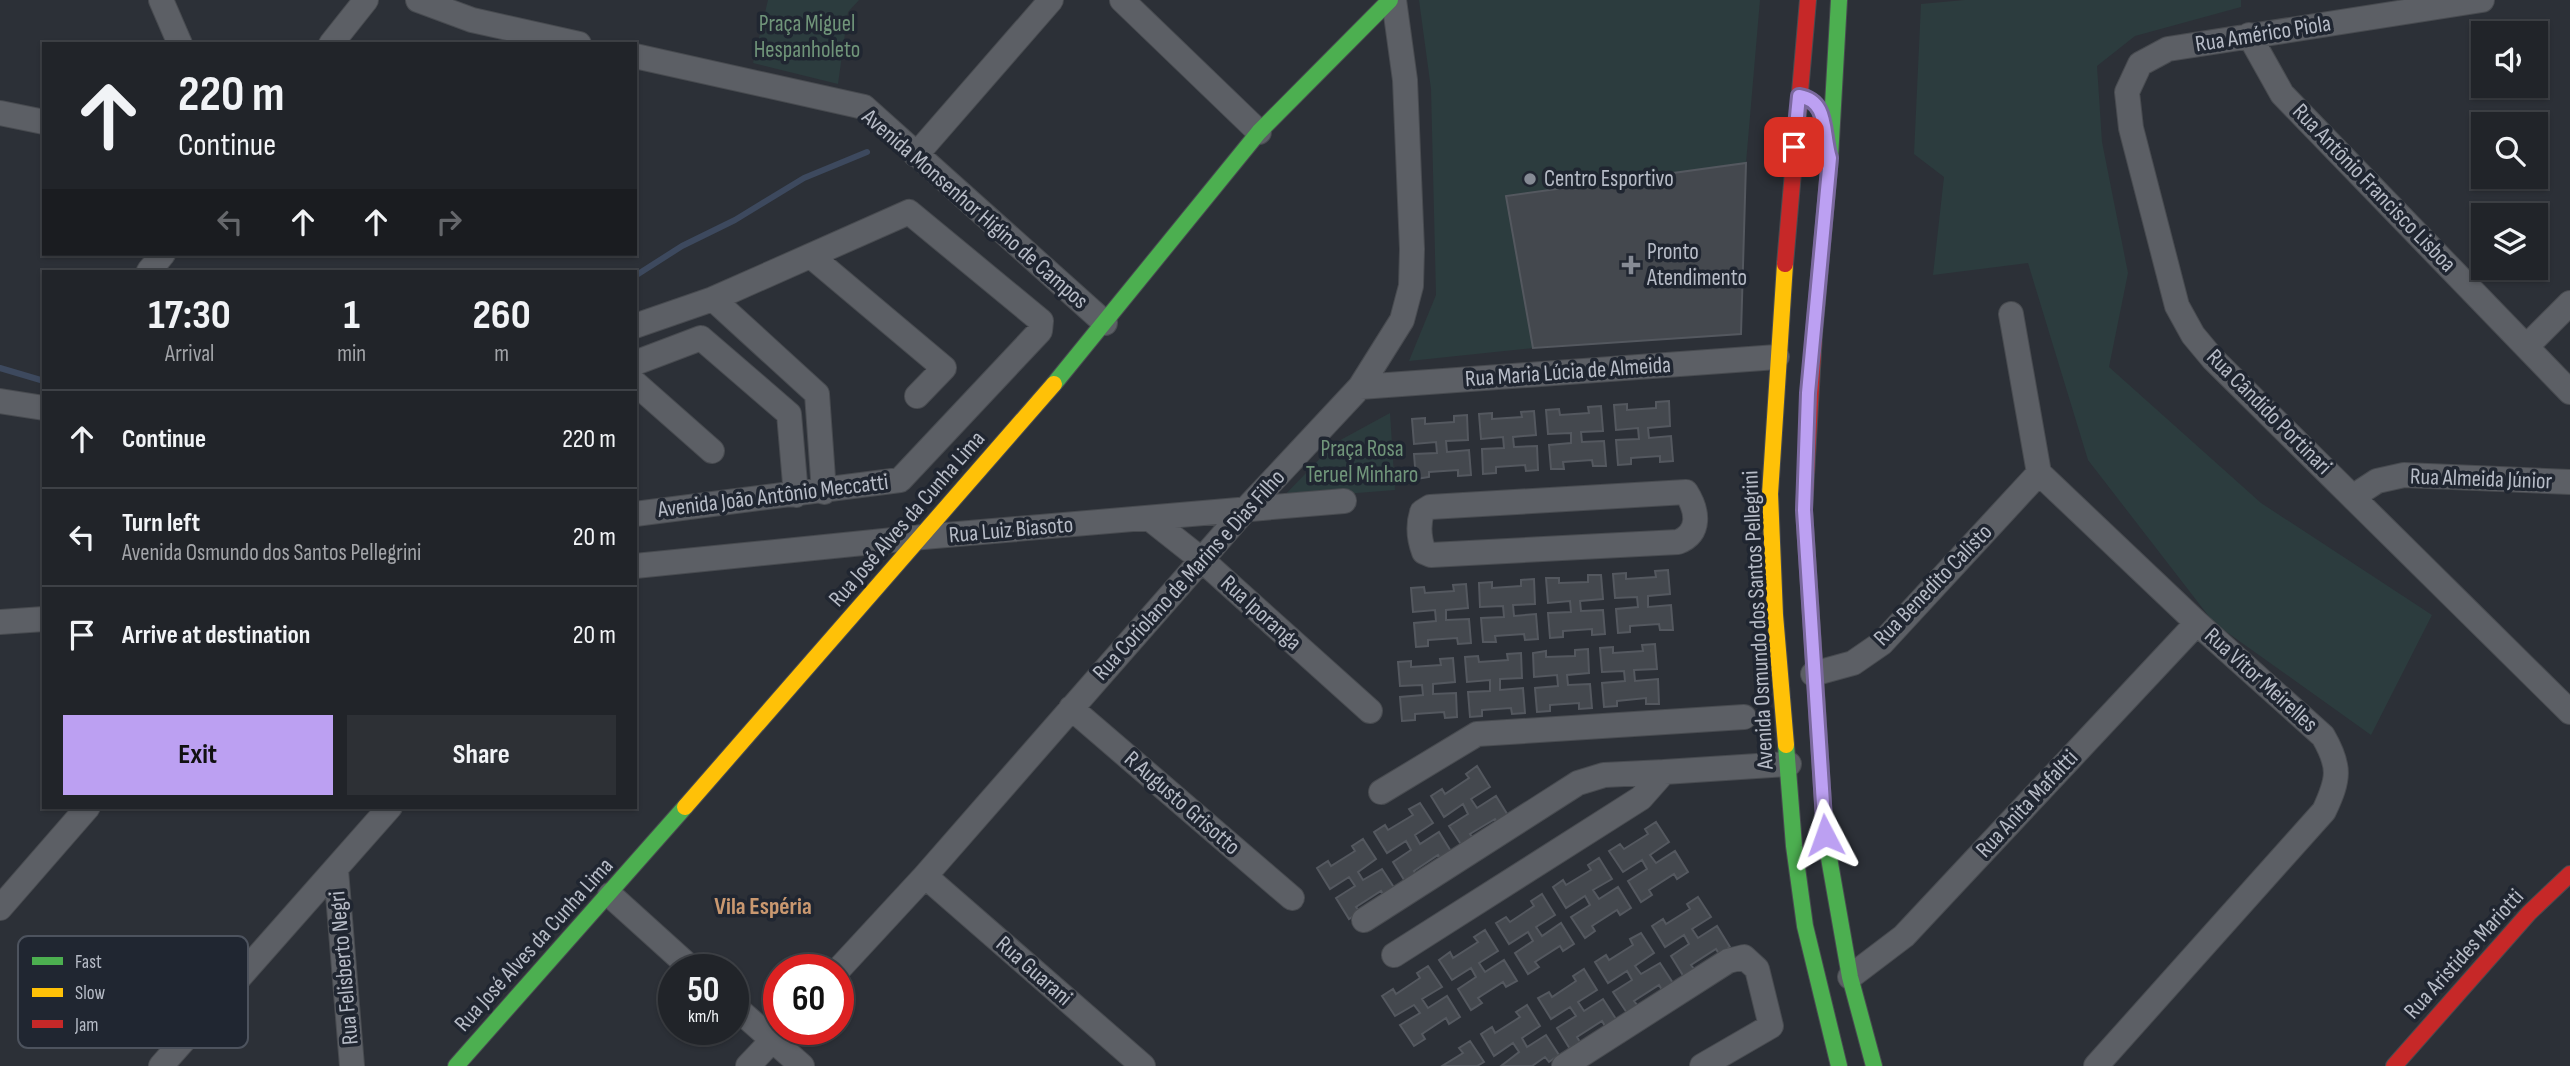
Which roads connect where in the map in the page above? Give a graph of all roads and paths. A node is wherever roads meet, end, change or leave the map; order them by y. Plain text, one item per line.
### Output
1 (161, 0) edge
2 (366, 0) edge
3 (418, 0) edge
4 (1051, 0) edge
5 (1122, 0) edge
6 (1392, 0) edge
7 (1808, 0) edge
8 (1839, 0) edge
9 (2482, 0) edge
10 (2249, 35) junction
11 (179, 42) edge
12 (333, 42) edge
13 (570, 42) edge
14 (2168, 49) joint
15 (637, 56) edge
16 (1799, 96) junction
17 (0, 113) edge
18 (42, 122) edge
19 (1259, 132) junction
20 (916, 155) junction
21 (1830, 158) junction
22 (161, 256) edge
23 (811, 256) junction
24 (150, 270) edge
25 (713, 299) junction
26 (2570, 303) edge
27 (2011, 314) dead end
28 (1105, 323) junction
29 (637, 325) edge
30 (701, 338) junction
31 (2527, 346) junction
32 (1777, 357) junction
33 (637, 362) edge
34 (637, 385) edge
35 (1360, 387) junction
36 (2570, 392) edge
37 (917, 396) dead end
38 (0, 401) edge
39 (42, 408) edge
40 (712, 451) dead end
41 (2039, 473) junction
42 (2570, 482) edge
43 (824, 492) junction
44 (1686, 492) joint
45 (796, 495) junction
46 (2354, 496) junction
47 (1344, 501) dead end
48 (1246, 509) junction
49 (637, 514) edge
50 (1149, 518) junction
51 (923, 537) junction
52 (1202, 560) junction
53 (637, 566) edge
54 (42, 620) edge
55 (0, 622) edge
56 (2197, 623) junction
57 (1813, 674) junction
58 (1071, 708) junction
59 (1370, 711) dead end
60 (2570, 712) edge
61 (1744, 717) dead end
62 (1789, 764) junction
63 (1664, 772) junction
64 (1381, 792) dead end
65 (86, 809) edge
66 (388, 809) edge
67 (336, 870) junction
68 (2570, 874) edge
69 (925, 876) junction
70 (610, 895) junction
71 (1292, 898) dead end
72 (0, 908) edge
73 (1364, 920) dead end
74 (675, 954) edge
75 (853, 954) edge
76 (1394, 954) dead end
77 (248, 969) edge
78 (1850, 977) junction
79 (767, 1045) edge
80 (786, 1045) edge
81 (177, 1048) edge
82 (161, 1066) edge
83 (352, 1066) edge
84 (456, 1066) edge
85 (748, 1066) edge
86 (802, 1066) edge
87 (1143, 1066) edge
88 (1564, 1066) edge
89 (1702, 1066) edge
90 (1839, 1066) edge
91 (1874, 1066) edge
92 (2096, 1066) edge
93 (2394, 1066) edge

1 - 11 street
2 - 12 street
3 - 13 street
4 - 20 street
5 - 19 street
6 - 19 main road, Rua José Alves da Cunha Lima
6 - 35 street, Rua Coriolano de Marins e Dias Filho
7 - 16 main road, Avenida Osmundo dos Santos Pellegrini
8 - 21 main road
9 - 10 street, Rua Américo Piola
10 - 14 street, Rua Américo Piola
10 - 31 street, Rua Antônio Francisco Lisboa
14 - 46 street, Rua Cândido Portinari
15 - 20 street, Avenida Monsenhor Higino de Campos
16 - 21 main road
16 - 32 main road, Avenida Osmundo dos Santos Pellegrini
17 - 18 street
19 - 28 main road, Rua José Alves da Cunha Lima
20 - 28 street, Avenida Monsenhor Higino de Campos
21 - 57 main road
22 - 24 street
23 - 25 street, Avenida João Antônio Meccatti
23 - 37 street
23 - 43 street, Avenida João Antônio Meccatti
25 - 29 street, Avenida João Antônio Meccatti
25 - 30 street
25 - 43 street
26 - 31 street
27 - 41 street
28 - 51 main road, Rua José Alves da Cunha Lima
30 - 33 street
30 - 45 street
31 - 36 street, Rua Antônio Francisco Lisboa
32 - 35 street, Rua Maria Lúcia de Almeida
32 - 62 main road, Avenida Osmundo dos Santos Pellegrini
34 - 40 street
35 - 48 street, Rua Coriolano de Marins e Dias Filho
38 - 39 street
41 - 56 street, Rua Vitor Meirelles
41 - 57 street, Rua Benedito Calisto
42 - 46 street, Rua Almeida Júnior
43 - 45 street, Avenida João Antônio Meccatti
44 - 44 street
45 - 49 street, Avenida João Antônio Meccatti
46 - 60 street, Rua Cândido Portinari
47 - 48 street, Rua Luiz Biasoto
48 - 50 street, Rua Luiz Biasoto
48 - 52 street, Rua Coriolano de Marins e Dias Filho
50 - 51 street, Rua Luiz Biasoto
50 - 52 street, Rua Iporanga
51 - 53 street, Rua Luiz Biasoto
51 - 70 main road, Rua José Alves da Cunha Lima
52 - 58 street, Rua Coriolano de Marins e Dias Filho
52 - 59 street, Rua Iporanga
54 - 55 street
56 - 78 street, Rua Anita Mafaltti
56 - 92 street, Rua Vitor Meirelles
57 - 78 main road
58 - 69 street, Rua Coriolano de Marins e Dias Filho
58 - 71 street, R Augusto Grisotto
61 - 64 street
62 - 63 street
62 - 90 main road, Avenida Osmundo dos Santos Pellegrini
63 - 73 street
63 - 76 street
65 - 72 street
66 - 67 street
67 - 77 street
67 - 83 street, Rua Felisberto Negri
68 - 93 main road, Rua Aristides Mariotti
69 - 75 street, Rua Coriolano de Marins e Dias Filho
69 - 87 street, Rua Guarani
70 - 74 street
70 - 84 main road, Rua José Alves da Cunha Lima
78 - 91 main road
79 - 85 street
80 - 86 street
81 - 82 street
88 - 89 street

